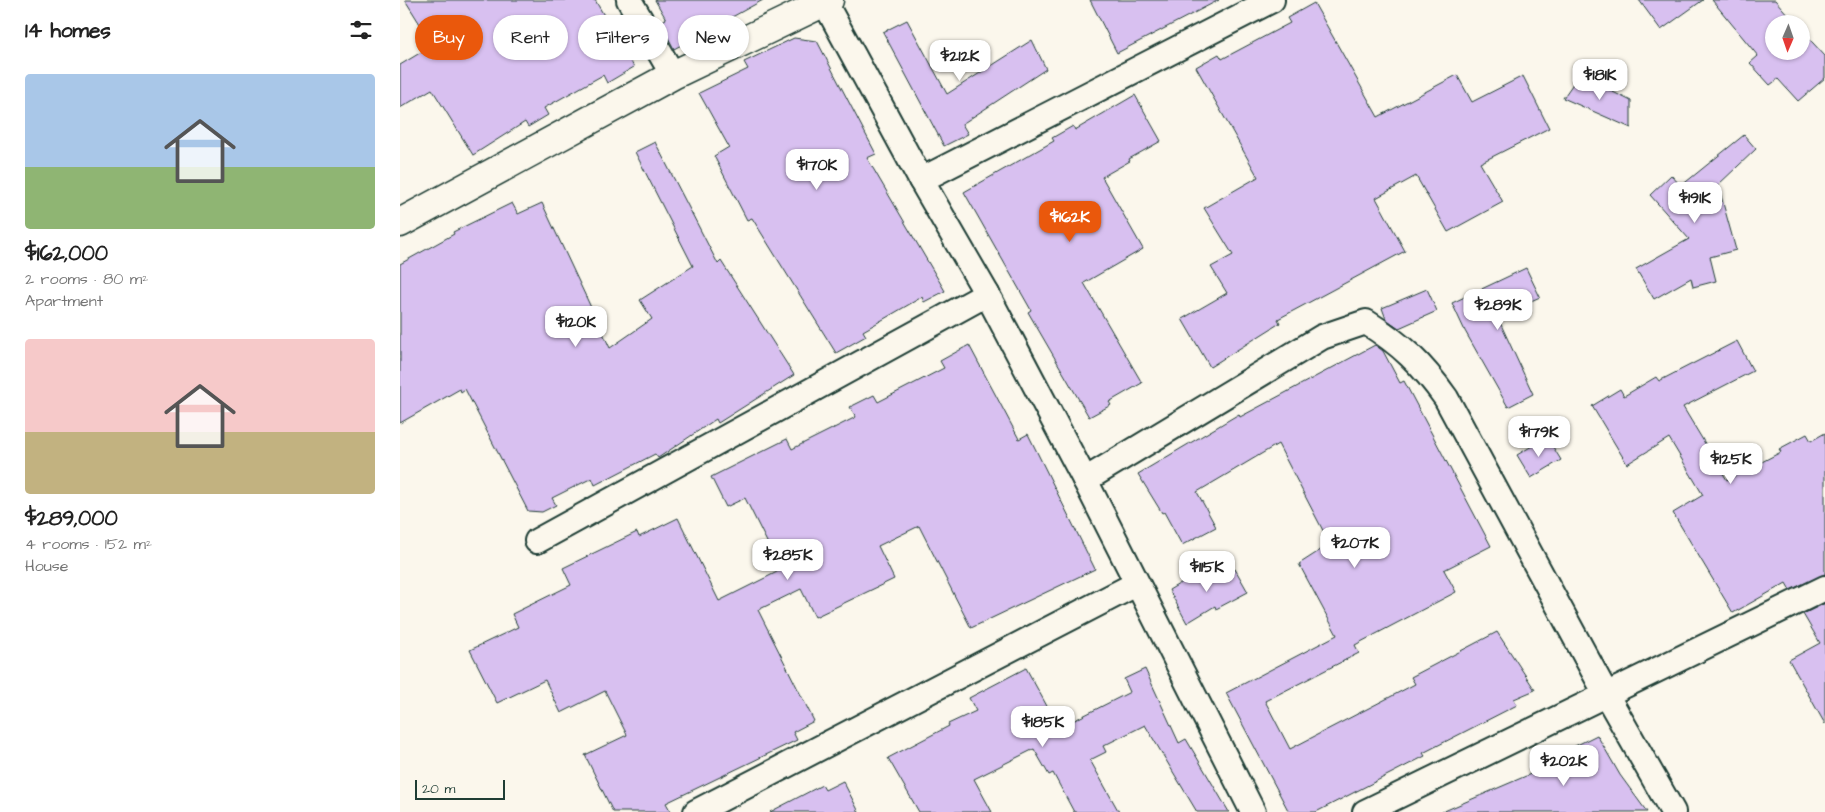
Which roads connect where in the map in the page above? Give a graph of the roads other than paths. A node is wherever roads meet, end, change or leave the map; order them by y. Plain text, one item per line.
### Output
1 (629, 0) edge
2 (1272, 0) edge
3 (827, 1) edge
4 (673, 75) junction
5 (920, 180) junction
6 (400, 223) edge
7 (987, 294) junction
8 (1085, 480) junction
9 (537, 541) dead end
10 (1136, 584) junction
11 (1825, 588) edge
12 (1607, 696) junction
13 (696, 812) edge
14 (1253, 812) edge
15 (1365, 812) edge
16 (1674, 812) edge

1 - 4 street
2 - 5 street
3 - 4 main road
3 - 5 street
4 - 6 main road
5 - 7 street
7 - 8 street
7 - 9 street
8 - 10 street
8 - 12 street
10 - 13 street
10 - 14 street
11 - 12 street
12 - 15 street
12 - 16 street

